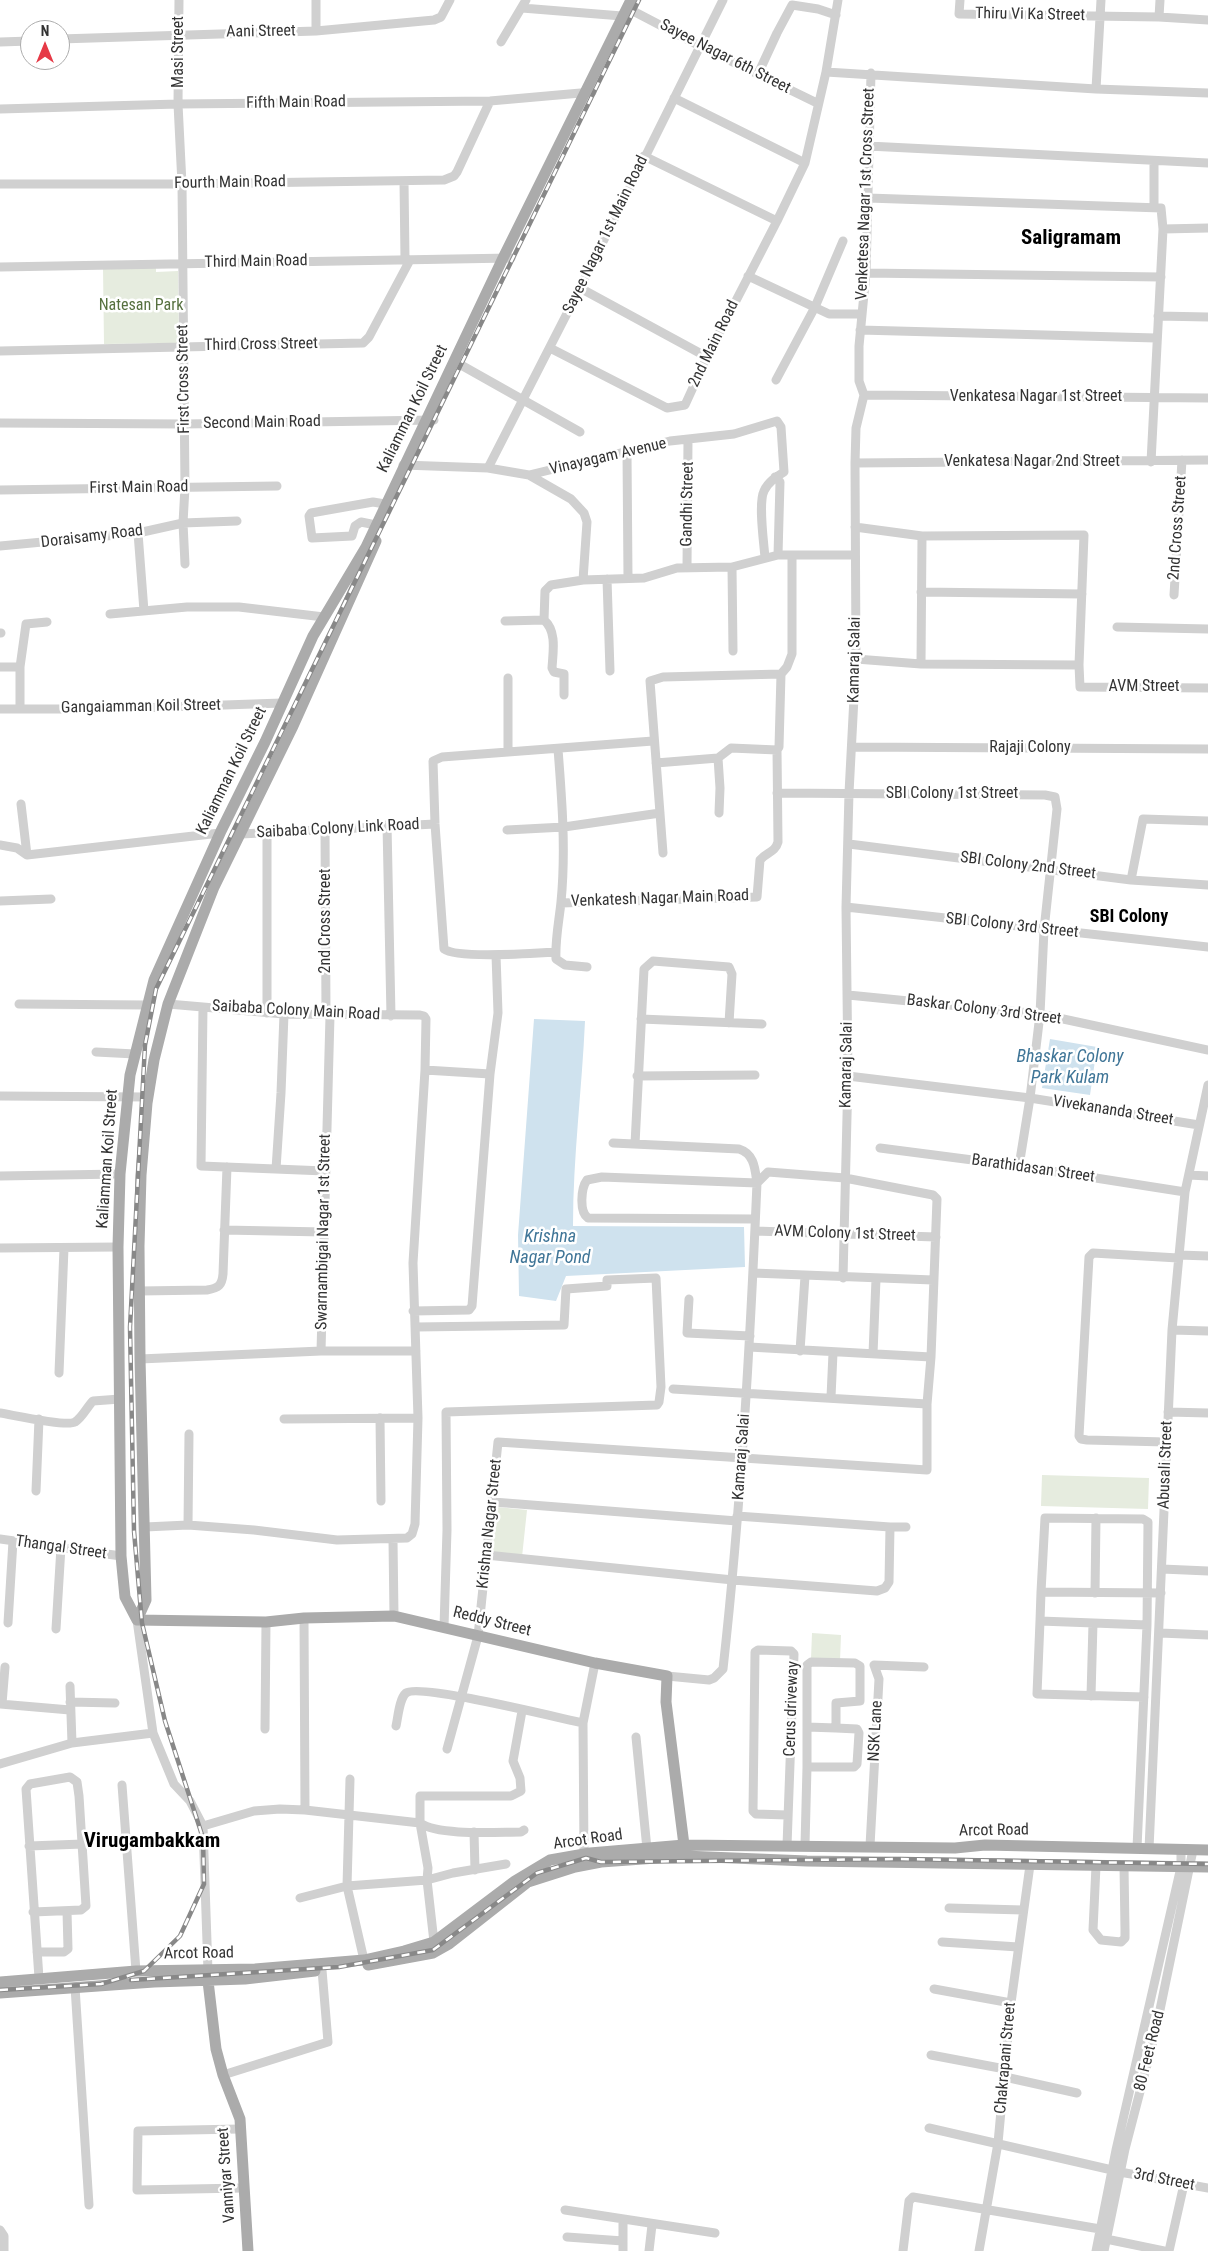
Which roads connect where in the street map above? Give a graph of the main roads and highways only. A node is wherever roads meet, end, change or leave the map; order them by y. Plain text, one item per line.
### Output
1 (639, 0) edge
2 (632, 5) edge
3 (588, 92) junction
4 (507, 258) junction
5 (430, 420) junction
6 (407, 466) junction
7 (138, 1620) junction
8 (684, 1845) junction
9 (1208, 1850) edge
10 (1208, 1867) edge
11 (290, 1970) junction
12 (208, 1976) junction
13 (0, 1982) edge
14 (0, 1993) edge
15 (248, 2251) edge

1 - 2 main road, Kaliamman Koil Street
2 - 3 main road, Kaliamman Koil Street
2 - 3 main road, Kaliamman Koil Street
3 - 4 main road, Kaliamman Koil Street
4 - 5 main road, Kaliamman Koil Street
4 - 5 main road, Kaliamman Koil Street
5 - 6 main road, Kaliamman Koil Street
6 - 7 main road, Kaliamman Koil Street
6 - 7 main road, Kaliamman Koil Street
7 - 8 main road, Reddy Street
8 - 9 main road, Arcot Road
8 - 11 main road, Arcot Road
10 - 11 main road, Arcot Road
11 - 12 main road, Arcot Road
12 - 13 main road, Arcot Road
12 - 14 main road, Arcot Road
12 - 15 main road, Vanniyar Street

